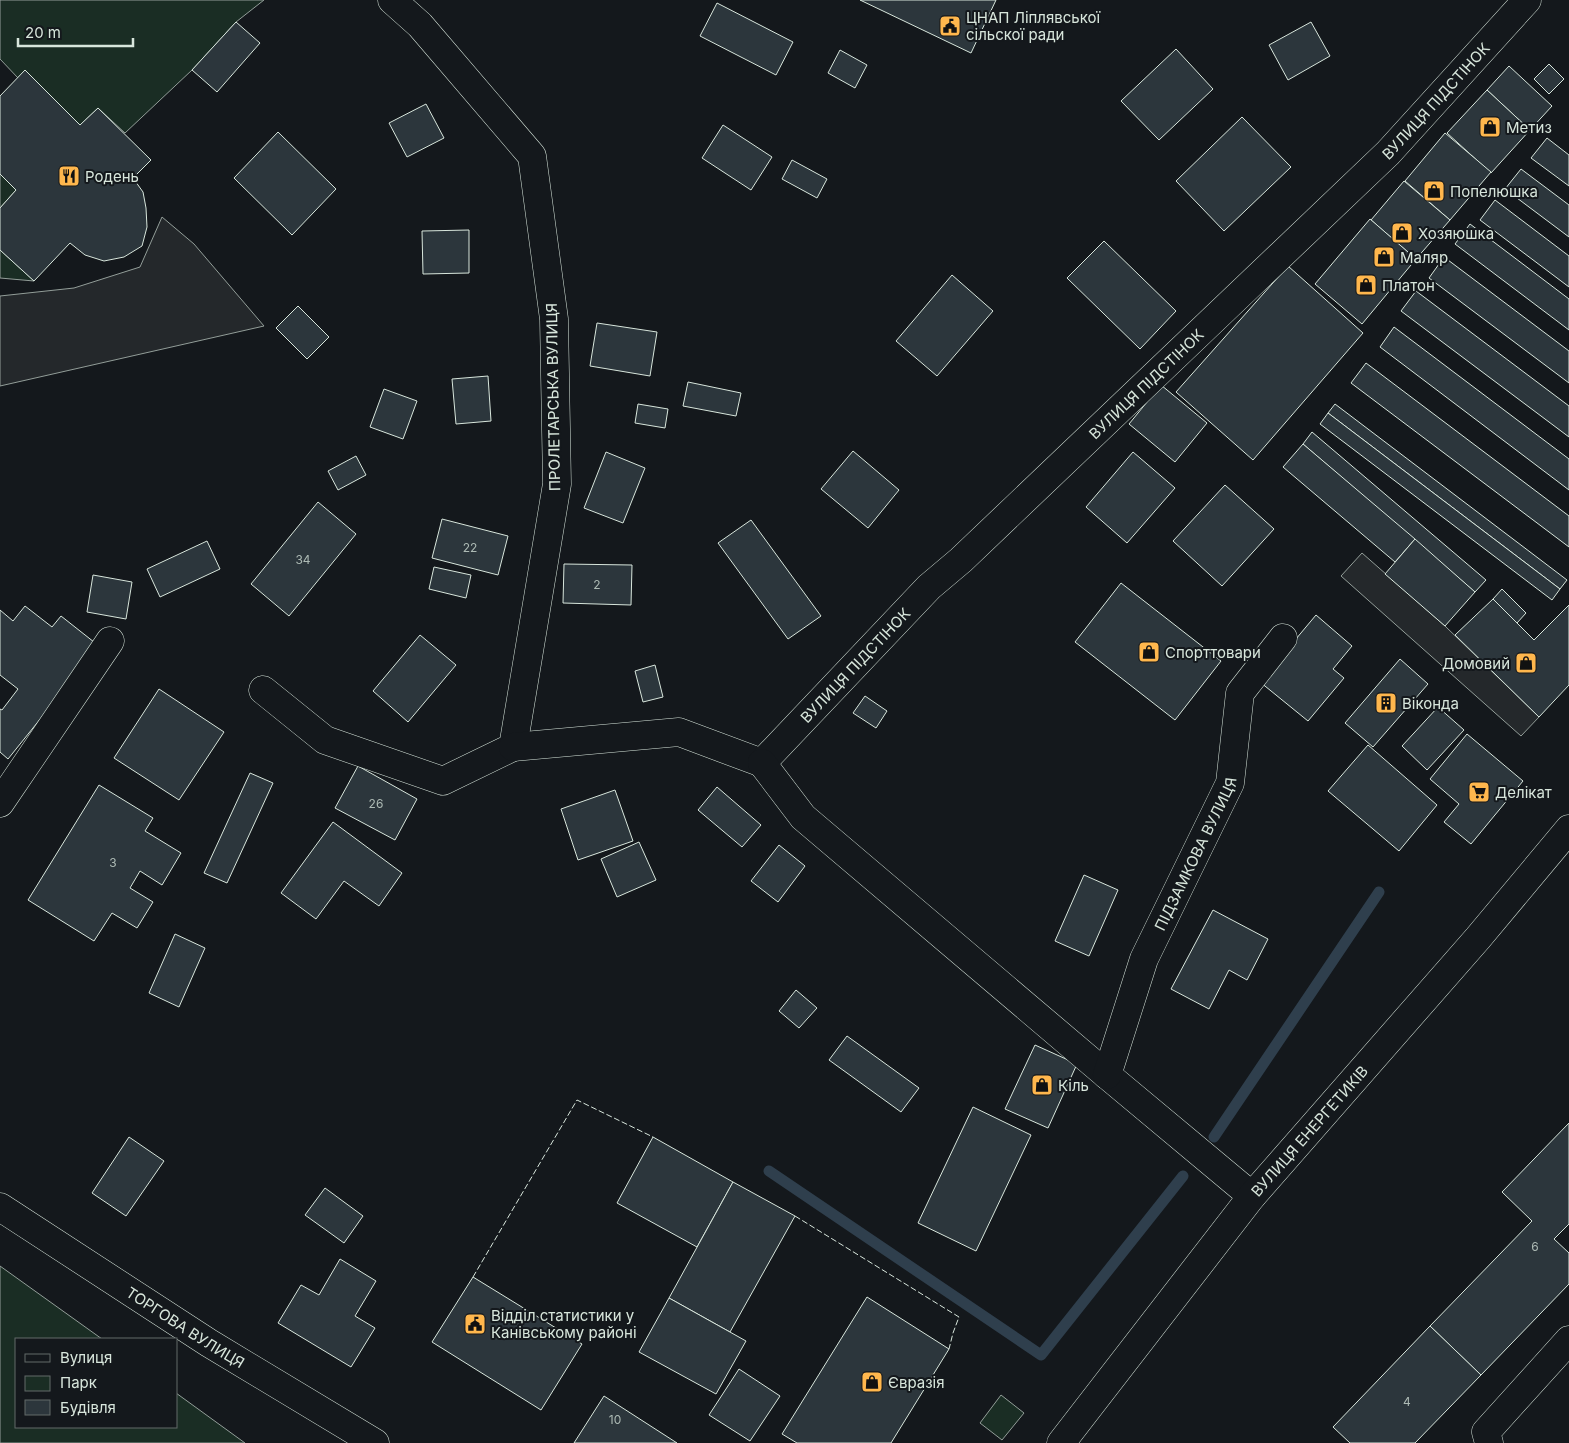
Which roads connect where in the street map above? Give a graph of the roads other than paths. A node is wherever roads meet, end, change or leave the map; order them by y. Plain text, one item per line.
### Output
1 (392, 0) edge
2 (1526, 0) edge
3 (1282, 638) dead end
4 (110, 641) dead end
5 (264, 690) dead end
6 (513, 747) junction
7 (762, 763) junction
8 (0, 803) edge
9 (1569, 829) edge
10 (1107, 1075) junction
11 (1252, 1196) junction
12 (0, 1207) edge
13 (1569, 1340) edge
14 (375, 1443) edge
15 (1061, 1443) edge
16 (1489, 1443) edge

1 - 6 street, ПРОЛЕТАРСЬКА ВУЛИЦЯ
2 - 7 street, ВУЛИЦЯ ПІДСТІНОК
3 - 10 street, ПІДЗАМКОВА ВУЛИЦЯ
4 - 8 street
5 - 6 street
6 - 7 street
7 - 10 street
9 - 11 street, ВУЛИЦЯ ЕНЕРГЕТИКІВ
10 - 11 street
11 - 15 street, ВУЛИЦЯ ЕНЕРГЕТИКІВ
12 - 14 street, ТОРГОВА ВУЛИЦЯ
13 - 16 street

